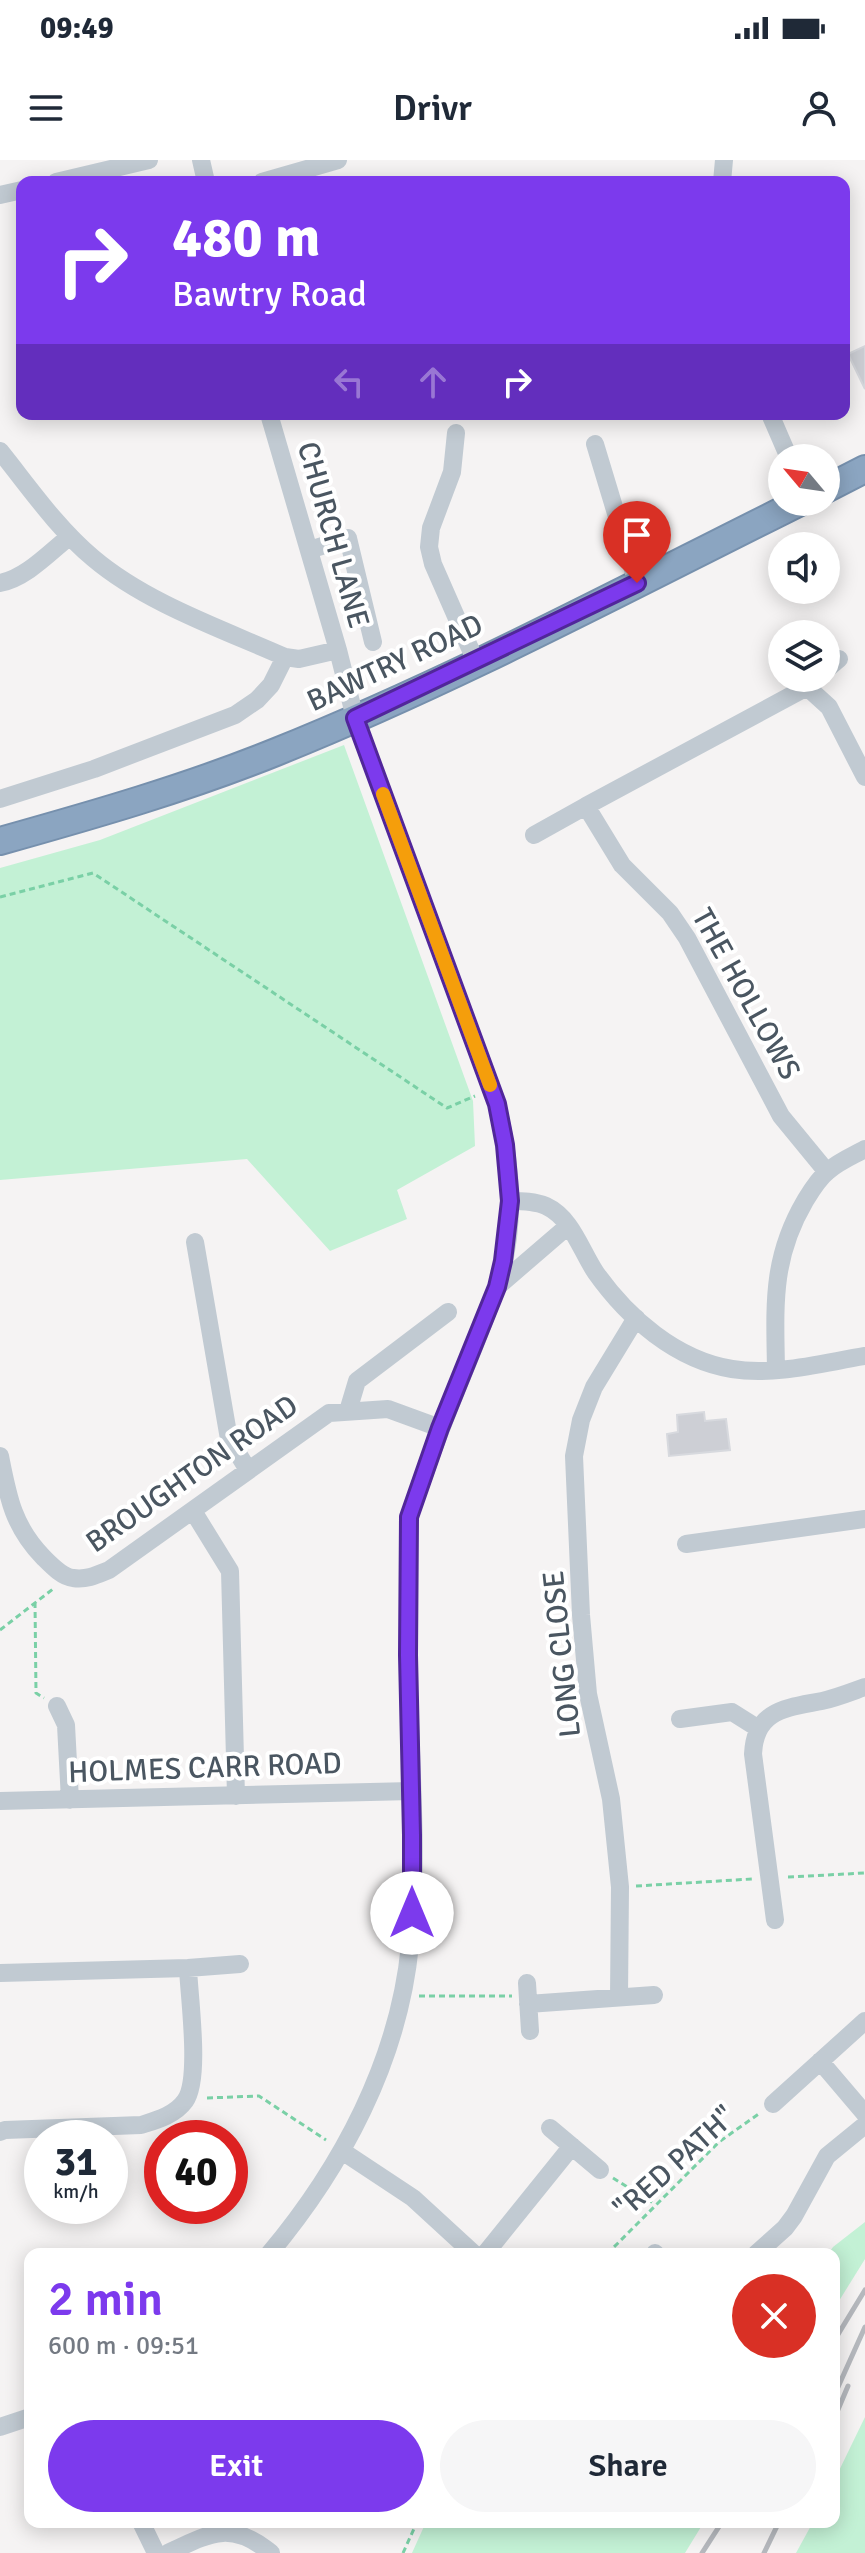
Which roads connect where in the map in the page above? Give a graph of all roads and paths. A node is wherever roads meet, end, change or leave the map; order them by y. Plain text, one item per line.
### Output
1 (149, 160) edge
2 (338, 160) edge
3 (81, 176) edge
4 (283, 176) edge
5 (271, 420) edge
6 (773, 420) edge
7 (456, 433) dead end
8 (595, 444) dead end
9 (783, 444) edge
10 (0, 451) edge
11 (865, 469) edge
12 (840, 482) edge
13 (772, 516) edge
14 (69, 537) junction
15 (309, 550) junction
16 (0, 583) edge
17 (637, 583) junction
18 (373, 642) dead end
19 (338, 650) junction
20 (285, 657) junction
21 (476, 662) junction
22 (794, 692) edge
23 (819, 692) edge
24 (355, 718) junction
25 (865, 777) edge
26 (0, 799) edge
27 (586, 806) junction
28 (534, 835) dead end
29 (0, 841) edge
30 (0, 897) edge
31 (491, 1090) junction
32 (865, 1149) edge
33 (827, 1172) junction
34 (510, 1201) junction
35 (568, 1226) junction
36 (195, 1242) dead end
37 (497, 1287) junction
38 (448, 1312) dead end
39 (636, 1318) junction
40 (865, 1356) edge
41 (776, 1370) junction
42 (348, 1411) junction
43 (440, 1428) junction
44 (0, 1456) edge
45 (248, 1470) junction
46 (4, 1503) edge
47 (193, 1511) junction
48 (865, 1519) edge
49 (686, 1544) dead end
50 (70, 1578) junction
51 (35, 1602) junction
52 (0, 1630) edge
53 (865, 1687) edge
54 (57, 1706) joint
55 (680, 1719) dead end
56 (759, 1729) junction
57 (412, 1791) junction
58 (236, 1796) junction
59 (70, 1800) junction
60 (0, 1801) edge
61 (865, 1873) edge
62 (770, 1878) junction
63 (620, 1887) junction
64 (775, 1920) dead end
65 (240, 1964) dead end
66 (188, 1968) junction
67 (0, 1973) edge
68 (527, 1994) junction
69 (654, 1995) dead end
70 (402, 1996) junction
71 (619, 1997) junction
72 (865, 2021) edge
73 (530, 2031) dead end
74 (820, 2061) junction
75 (188, 2099) junction
76 (773, 2104) joint
77 (865, 2114) edge
78 (865, 2125) edge
79 (550, 2128) dead end
80 (0, 2132) edge
81 (572, 2146) junction
82 (342, 2151) junction
83 (600, 2170) joint
84 (656, 2204) junction
85 (274, 2248) edge
86 (467, 2248) edge
87 (490, 2248) edge
88 (613, 2248) edge
89 (763, 2248) edge
90 (24, 2419) edge
91 (0, 2427) edge
92 (144, 2528) edge
93 (414, 2528) edge
94 (156, 2553) edge
95 (168, 2553) edge
96 (271, 2553) edge
97 (403, 2553) edge

1 - 3 street
2 - 4 street
5 - 15 street, CHURCH LANE
6 - 9 street
7 - 21 street
8 - 17 street
10 - 14 street
11 - 12 highway
13 - 17 highway, BAWTRY ROAD
14 - 16 street
14 - 20 street
15 - 18 street
15 - 19 street, CHURCH LANE
17 - 21 highway, BAWTRY ROAD
19 - 20 street
19 - 24 street, CHURCH LANE
20 - 26 street
21 - 24 highway, BAWTRY ROAD
22 - 27 street
23 - 25 street
24 - 29 highway, BAWTRY ROAD
24 - 31 street, CHURCH LANE
27 - 28 street
27 - 33 street, THE HOLLOWS
30 - 31 path
31 - 34 street, CHURCH LANE
32 - 33 street
33 - 41 street
34 - 35 street
34 - 37 street, CHURCH LANE
35 - 37 street
35 - 39 street
36 - 45 street
37 - 43 street, CHURCH LANE
38 - 42 street, BROUGHTON ROAD
39 - 41 street
39 - 63 street, LONG CLOSE
40 - 41 street
42 - 43 street, BROUGHTON ROAD
42 - 45 street, BROUGHTON ROAD
43 - 57 street, CHURCH LANE
44 - 46 street, BROUGHTON ROAD
45 - 47 street, BROUGHTON ROAD
46 - 50 street, BROUGHTON ROAD
47 - 50 street, BROUGHTON ROAD
47 - 58 street
48 - 49 street
50 - 51 path
51 - 52 path
51 - 54 path
53 - 56 street
54 - 59 street
55 - 56 street
56 - 62 street
57 - 58 street, HOLMES CARR ROAD
57 - 70 street, CHURCH LANE
58 - 59 street, HOLMES CARR ROAD
59 - 60 street, HOLMES CARR ROAD
61 - 62 path
62 - 63 path
62 - 64 street
63 - 71 street, LONG CLOSE
65 - 66 street
66 - 67 street
66 - 75 street
68 - 70 path
68 - 71 street
68 - 73 street
69 - 71 street
70 - 82 street, CHURCH LANE
72 - 74 street
74 - 76 street
74 - 77 street
75 - 80 street
75 - 82 path
76 - 84 path, "RED PATH"
78 - 89 street
79 - 81 street
81 - 83 street
81 - 87 street
82 - 85 street, CHURCH LANE
82 - 86 street
83 - 84 path
84 - 88 path, "RED PATH"
90 - 91 street
92 - 94 street
93 - 97 path
95 - 96 street

